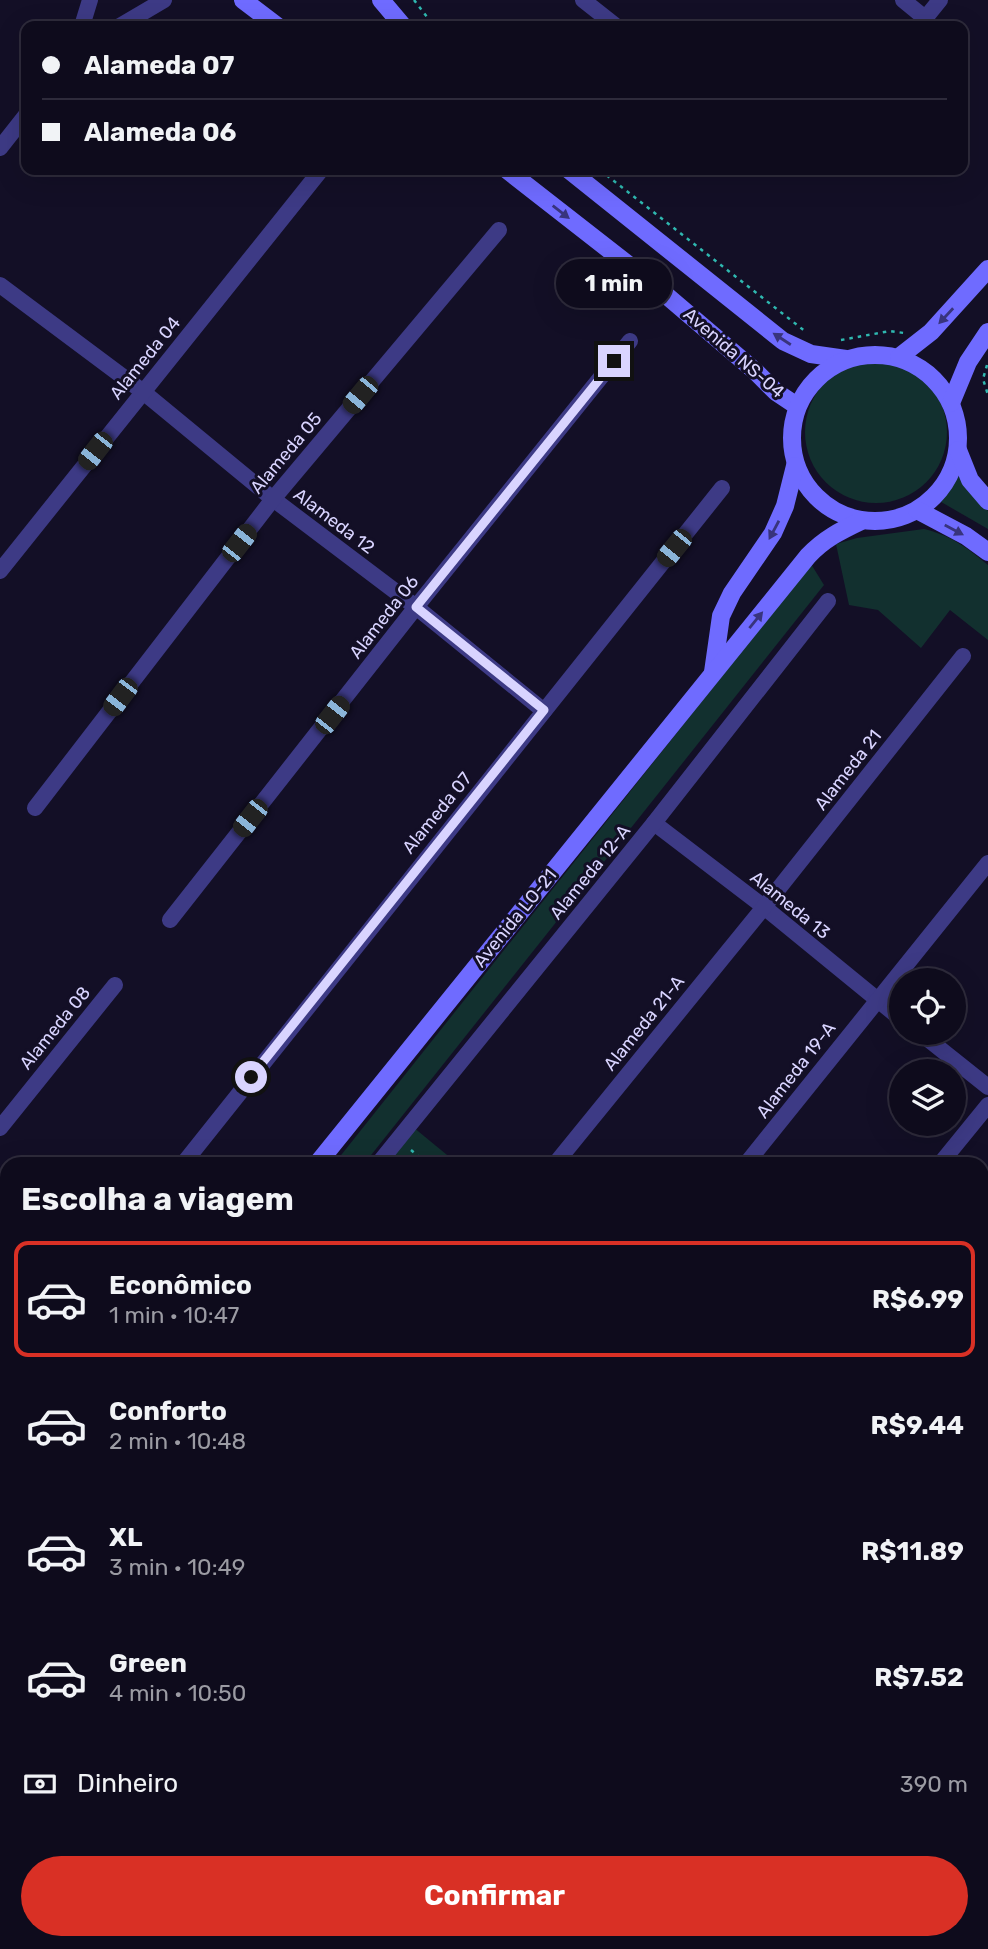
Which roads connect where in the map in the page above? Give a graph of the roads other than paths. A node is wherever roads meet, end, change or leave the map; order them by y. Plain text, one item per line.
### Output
1 (90, 0) edge
2 (164, 0) edge
3 (243, 0) edge
4 (381, 0) edge
5 (583, 0) edge
6 (902, 0) edge
7 (940, 0) edge
8 (84, 21) edge
9 (128, 21) edge
10 (270, 21) edge
11 (399, 21) edge
12 (610, 21) edge
13 (921, 21) edge
14 (923, 21) edge
15 (21, 121) edge
16 (0, 148) edge
17 (317, 175) edge
18 (513, 175) edge
19 (575, 175) edge
20 (499, 230) dead end
21 (988, 269) edge
22 (2, 290) edge
23 (988, 332) edge
24 (630, 341) dead end
25 (899, 358) junction
26 (846, 359) junction
27 (142, 391) junction
28 (951, 403) junction
29 (797, 406) junction
30 (957, 450) junction
31 (795, 466) junction
32 (722, 488) dead end
33 (273, 499) junction
34 (988, 501) edge
35 (917, 510) junction
36 (861, 521) junction
37 (988, 552) edge
38 (0, 571) edge
39 (828, 601) dead end
40 (416, 607) junction
41 (963, 656) dead end
42 (713, 673) junction
43 (544, 710) junction
44 (34, 808) dead end
45 (654, 823) junction
46 (988, 863) edge
47 (764, 907) junction
48 (170, 920) dead end
49 (115, 985) dead end
50 (877, 999) junction
51 (889, 1009) edge
52 (935, 1045) edge
53 (988, 1087) edge
54 (988, 1105) edge
55 (0, 1128) edge
56 (189, 1157) edge
57 (323, 1157) edge
58 (384, 1157) edge
59 (561, 1157) edge
60 (753, 1157) edge
61 (946, 1157) edge

1 - 8 street
2 - 9 street
3 - 10 street
4 - 11 street
5 - 12 street
6 - 13 street
7 - 14 street
15 - 16 street
17 - 27 street, Alameda 04
18 -> 29 street, Avenida NS-04
26 -> 19 street
20 - 33 street, Alameda 05
21 -> 25 street
22 - 27 street, Alameda 12
23 - 28 street
24 - 40 street, Alameda 06
25 - 26 street
25 - 28 street
26 - 29 street
27 - 33 street, Alameda 12
27 - 38 street, Alameda 04
28 - 30 street
29 - 31 street
30 - 34 street
30 - 35 street
31 - 36 street
31 -> 42 street
32 - 43 street, Alameda 07
33 - 40 street, Alameda 12
33 - 44 street, Alameda 05
35 - 36 street
35 -> 37 street
42 -> 36 street, Avenida LO-21
39 - 45 street, Alameda 12-A
40 - 43 street, Alameda 12
40 - 48 street, Alameda 06
41 - 47 street, Alameda 21
42 - 57 street, Avenida LO-21
43 - 56 street, Alameda 07
45 - 47 street, Alameda 13
45 - 58 street, Alameda 12-A
46 - 50 street, Alameda 19-A
47 - 50 street, Alameda 13
47 - 59 street, Alameda 21-A
49 - 55 street, Alameda 08
50 - 51 street, Alameda 13
50 - 60 street, Alameda 19-A
52 - 53 street
54 - 61 street

